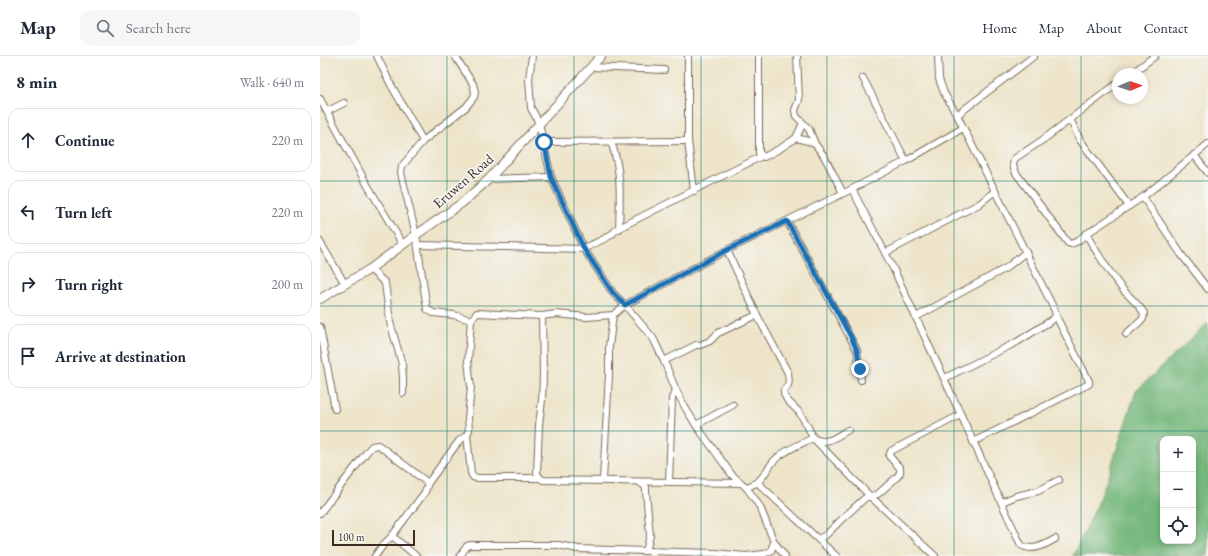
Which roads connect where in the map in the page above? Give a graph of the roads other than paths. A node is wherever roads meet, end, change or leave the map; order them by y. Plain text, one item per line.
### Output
1 (377, 56) edge
2 (455, 56) edge
3 (532, 56) edge
4 (601, 56) edge
5 (688, 56) edge
6 (759, 56) edge
7 (797, 56) edge
8 (938, 56) edge
9 (1034, 56) edge
10 (1155, 56) edge
11 (591, 67) junction
12 (1139, 68) edge
13 (664, 70) dead end
14 (863, 78) dead end
15 (1112, 88) edge
16 (320, 99) edge
17 (344, 102) dead end
18 (328, 112) junction
19 (957, 115) junction
20 (1070, 119) junction
21 (539, 123) junction
22 (803, 123) junction
23 (963, 128) junction
24 (796, 138) junction
25 (423, 141) junction
26 (544, 142) junction
27 (612, 142) junction
28 (688, 142) junction
29 (815, 144) junction
30 (1208, 144) edge
31 (1194, 155) junction
32 (762, 156) junction
33 (906, 161) junction
34 (1208, 173) edge
35 (551, 177) junction
36 (489, 179) junction
37 (852, 189) junction
38 (694, 191) junction
39 (995, 191) junction
40 (843, 193) junction
41 (1143, 197) junction
42 (1129, 206) junction
43 (787, 221) junction
44 (619, 229) junction
45 (1086, 234) junction
46 (416, 235) junction
47 (320, 242) edge
48 (402, 245) junction
49 (418, 245) junction
50 (584, 249) junction
51 (727, 250) junction
52 (1026, 252) junction
53 (885, 253) junction
54 (370, 269) junction
55 (345, 284) junction
56 (1208, 289) edge
57 (320, 299) edge
58 (625, 305) junction
59 (613, 315) junction
60 (757, 315) junction
61 (542, 316) junction
62 (1056, 316) junction
63 (916, 317) junction
64 (471, 320) junction
65 (320, 327) edge
66 (1126, 334) dead end
67 (664, 361) junction
68 (945, 378) junction
69 (860, 380) dead end
70 (676, 390) junction
71 (403, 393) dead end
72 (733, 405) dead end
73 (335, 409) dead end
74 (960, 415) junction
75 (696, 425) junction
76 (848, 430) dead end
77 (467, 435) junction
78 (813, 438) junction
79 (973, 442) junction
80 (540, 478) junction
81 (603, 480) junction
82 (1059, 480) dead end
83 (639, 482) junction
84 (669, 482) junction
85 (428, 483) junction
86 (741, 483) junction
87 (758, 483) junction
88 (746, 488) junction
89 (871, 497) junction
90 (1002, 502) junction
91 (320, 513) edge
92 (392, 536) junction
93 (818, 539) junction
94 (1055, 539) dead end
95 (774, 542) junction
96 (646, 551) junction
97 (711, 555) edge
98 (375, 556) edge
99 (416, 556) edge
100 (460, 556) edge
101 (785, 556) edge
102 (836, 556) edge
103 (935, 556) edge

1 - 25 street
2 - 25 street
3 - 21 street
4 - 11 street, Eruwen Road
5 - 28 street
6 - 32 street
7 - 22 street
8 - 19 street
9 - 19 street
10 - 12 street
11 - 13 street
11 - 21 street, Eruwen Road
14 - 33 street
15 - 20 street
16 - 18 street
17 - 18 street
18 - 48 street
19 - 23 street
20 - 42 street
20 - 45 street
21 - 26 street
21 - 36 street, Eruwen Road
22 - 24 street
22 - 29 street
23 - 33 street
23 - 39 street
24 - 29 street
24 - 32 street
25 - 46 street
26 - 27 street
26 - 35 street
27 - 28 street
27 - 44 street
28 - 38 street
29 - 40 street
30 - 31 street
31 - 34 street
31 - 41 street
32 - 38 street
33 - 37 street
35 - 36 street
35 - 50 street
36 - 46 street, Eruwen Road
37 - 40 street
37 - 53 street
38 - 44 street
39 - 52 street
39 - 53 street
40 - 43 street
41 - 42 street
41 - 56 street
42 - 45 street
43 - 51 street
43 - 69 street
44 - 50 street
45 - 66 street
46 - 48 street, Eruwen Road
46 - 49 street
47 - 55 street
48 - 54 street, Eruwen Road
49 - 50 street
49 - 64 street
50 - 58 street
51 - 58 street
51 - 60 street
52 - 62 street
52 - 63 street
53 - 63 street
54 - 55 street, Eruwen Road
54 - 71 street
55 - 57 street, Eruwen Road
58 - 59 street
58 - 67 street
59 - 61 street
59 - 81 street
60 - 67 street
60 - 78 street
61 - 64 street
61 - 80 street
62 - 68 street
62 - 79 street
63 - 68 street
64 - 77 street
65 - 73 street
67 - 70 street
68 - 74 street
70 - 75 street
70 - 84 street
72 - 75 street
74 - 79 street
74 - 89 street
75 - 86 street
76 - 78 street
77 - 80 street
77 - 85 street
78 - 87 street
78 - 89 street
79 - 90 street
80 - 81 street
81 - 83 street
82 - 90 street
83 - 84 street
83 - 96 street
84 - 86 street
85 - 91 street
85 - 92 street
86 - 88 street
87 - 88 street
87 - 93 street
88 - 95 street
89 - 93 street
89 - 103 street
90 - 94 street
92 - 98 street
92 - 99 street
93 - 102 street
95 - 97 street
95 - 101 street
96 - 97 street
96 - 100 street

